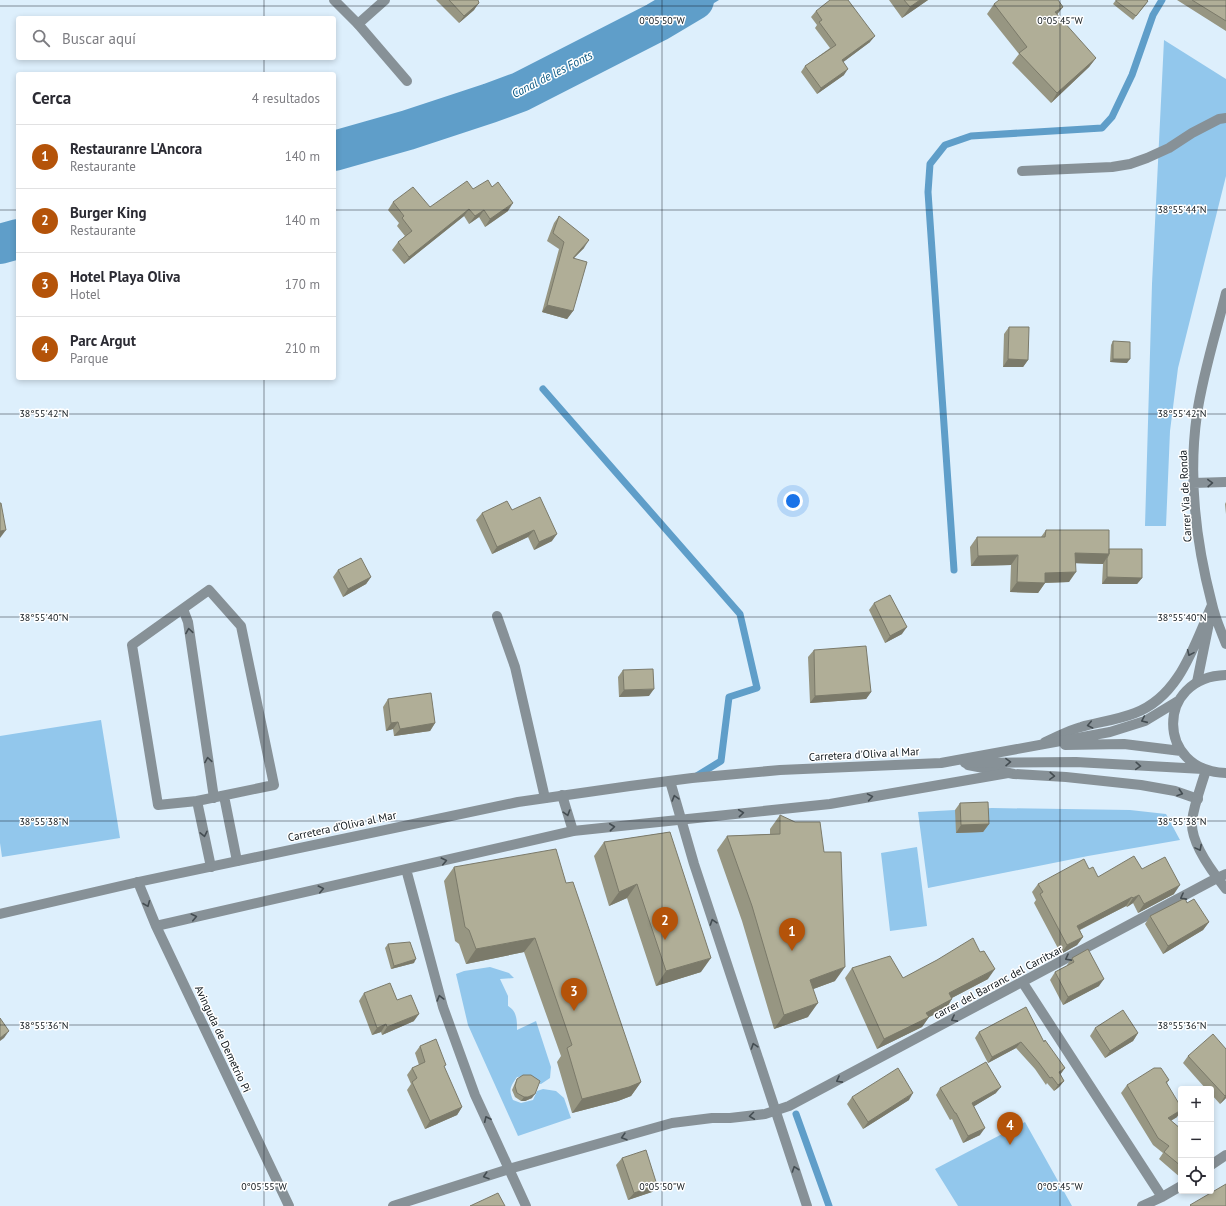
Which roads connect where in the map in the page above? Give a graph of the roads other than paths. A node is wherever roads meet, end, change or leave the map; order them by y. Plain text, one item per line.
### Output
1 (334, 0) edge
2 (384, 0) edge
3 (358, 24) junction
4 (407, 81) dead end
5 (1226, 118) edge
6 (1022, 171) dead end
7 (1226, 293) edge
8 (1226, 482) edge
9 (1193, 484) junction
10 (1212, 605) junction
11 (182, 609) junction
12 (497, 616) dead end
13 (1226, 644) edge
14 (1226, 675) edge
15 (1197, 682) junction
16 (1178, 701) junction
17 (1037, 745) junction
18 (1181, 751) junction
19 (941, 763) junction
20 (958, 763) junction
21 (1204, 770) junction
22 (1008, 773) junction
23 (1226, 773) edge
24 (692, 778) joint
25 (670, 781) junction
26 (562, 795) junction
27 (219, 797) junction
28 (544, 798) junction
29 (1198, 799) junction
30 (197, 801) junction
31 (681, 819) junction
32 (573, 831) junction
33 (237, 861) junction
34 (211, 866) junction
35 (406, 870) junction
36 (1222, 876) edge
37 (138, 882) junction
38 (1226, 889) edge
39 (0, 914) edge
40 (156, 926) junction
41 (1023, 983) junction
42 (775, 1111) junction
43 (1226, 1154) edge
44 (1214, 1163) edge
45 (509, 1169) junction
46 (1178, 1188) edge
47 (1162, 1197) junction
48 (289, 1206) edge
49 (393, 1206) edge
50 (526, 1206) edge
51 (807, 1206) edge
52 (1142, 1206) edge

1 - 3 street
2 - 3 street
3 - 4 street
5 - 6 street
7 - 9 street, Carrer Via de Ronda
9 -> 8 street
9 - 10 street, Carrer Via de Ronda
10 - 13 street, Carrer Via de Ronda
10 - 15 street, Carrer Via de Ronda
10 -> 17 street
27 -> 11 street
11 - 27 street
11 - 30 street
12 - 28 street
14 - 15 street
15 - 16 street
16 -> 17 street, Carretera d'Oliva al Mar
16 - 18 street
17 - 18 street, Carretera d'Oliva al Mar
17 - 19 street, Carretera d'Oliva al Mar
18 - 21 street
19 - 20 street
19 - 24 street, Carretera d'Oliva al Mar
20 -> 21 street
20 - 22 street
21 - 23 street
21 - 29 street
22 -> 29 street
31 -> 22 street
24 - 25 street, Carretera d’Oliva al Mar
25 - 26 street, Carretera d’Oliva al Mar
31 -> 25 street
26 - 28 street, Carretera d’Oliva al Mar
26 -> 32 street
27 - 30 street
27 - 33 street
28 - 33 street, Carretera d’Oliva al Mar
29 -> 36 street
30 -> 34 street
32 -> 31 street
42 -> 31 street
35 -> 32 street
33 - 34 street, Carretera d’Oliva al Mar
34 - 37 street, Carretera d’Oliva al Mar
40 -> 35 street
45 -> 35 street
36 - 38 street
36 -> 41 street, carrer del Barranc del Carritxar
37 - 39 street, Carretera d’Oliva al Mar
37 -> 40 street, Avinguda de Demetrio Pi
40 - 48 street, Avinguda de Demetrio Pi
41 -> 42 street, carrer del Barranc del Carritxar
41 - 47 street
42 -> 45 street, carrer del Barranc del Carritxar
51 -> 42 street
43 - 44 street
45 -> 49 street, carrer del Barranc del Carritxar
45 - 50 street
46 - 47 street
47 - 52 street

